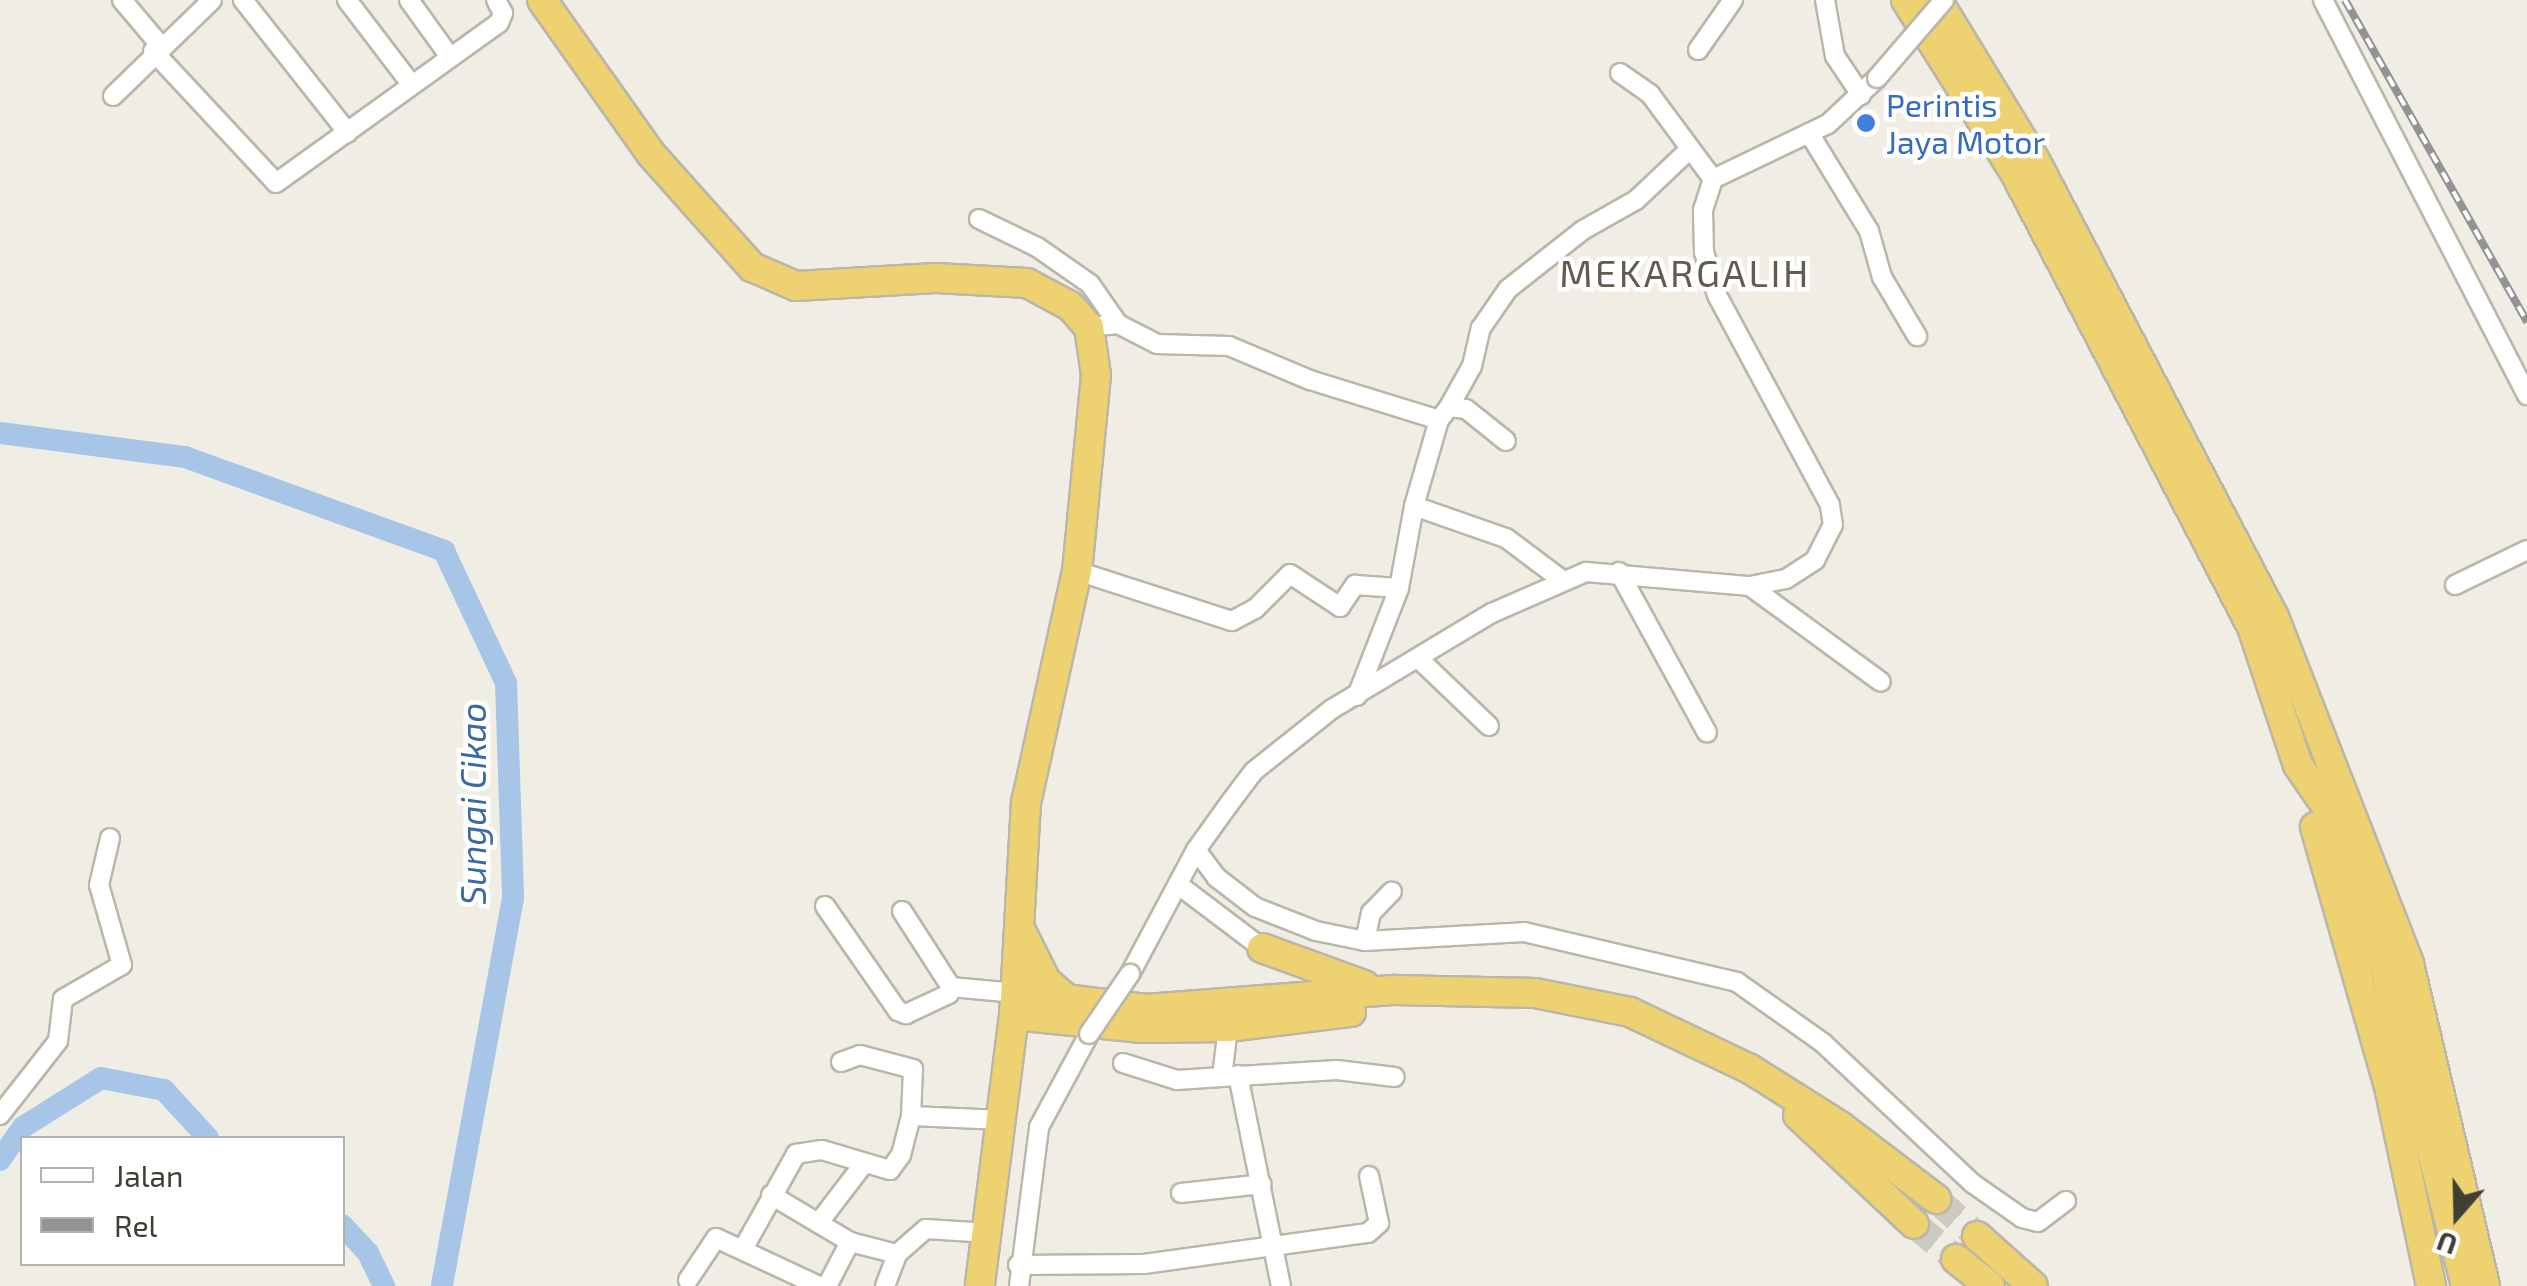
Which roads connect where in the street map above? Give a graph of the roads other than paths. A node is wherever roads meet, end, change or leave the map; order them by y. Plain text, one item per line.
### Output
1 (122, 0) edge
2 (212, 0) edge
3 (243, 0) edge
4 (346, 0) edge
5 (409, 0) edge
6 (496, 0) edge
7 (542, 0) edge
8 (1734, 0) edge
9 (1825, 0) edge
10 (1906, 0) edge
11 (1940, 0) edge
12 (2323, 0) edge
13 (156, 48) junction
14 (1698, 50) dead end
15 (450, 57) junction
16 (1620, 72) dead end
17 (411, 84) junction
18 (1861, 95) junction
19 (113, 96) dead end
20 (1809, 133) junction
21 (348, 134) junction
22 (1690, 148) junction
23 (1713, 179) junction
24 (979, 220) dead end
25 (1118, 324) junction
26 (1089, 327) junction
27 (1917, 336) dead end
28 (2527, 396) edge
29 (1444, 413) junction
30 (1506, 441) dead end
31 (1414, 506) junction
32 (2527, 550) edge
33 (1077, 572) junction
34 (1619, 572) junction
35 (1562, 580) junction
36 (2454, 585) dead end
37 (1750, 586) junction
38 (1399, 588) junction
39 (1421, 661) junction
40 (1881, 682) dead end
41 (1357, 696) junction
42 (1489, 726) dead end
43 (1707, 732) dead end
44 (2298, 765) junction
45 (110, 838) dead end
46 (1196, 850) junction
47 (1180, 886) junction
48 (1392, 891) dead end
49 (825, 906) dead end
50 (902, 912) dead end
51 (1020, 927) junction
52 (1365, 941) junction
53 (1262, 948) junction
54 (951, 987) junction
55 (1395, 990) junction
56 (1015, 1004) junction
57 (1231, 1015) junction
58 (1078, 1020) junction
59 (841, 1062) dead end
60 (1123, 1063) dead end
61 (1008, 1075) junction
62 (1230, 1076) junction
63 (1394, 1077) dead end
64 (0, 1115) edge
65 (911, 1116) junction
66 (1003, 1120) junction
67 (862, 1166) junction
68 (1369, 1176) dead end
69 (1262, 1184) junction
70 (770, 1194) junction
71 (1181, 1194) dead end
72 (1936, 1200) tunnel mouth
73 (2066, 1202) dead end
74 (820, 1221) junction
75 (1914, 1224) tunnel mouth
76 (989, 1232) junction
77 (1976, 1236) tunnel mouth
78 (850, 1242) junction
79 (1273, 1244) junction
80 (742, 1248) junction
81 (897, 1254) junction
82 (1956, 1259) tunnel mouth
83 (1018, 1265) junction
84 (688, 1280) dead end
85 (823, 1286) edge
86 (885, 1286) edge
87 (980, 1286) edge
88 (1019, 1286) edge
89 (1280, 1286) edge
90 (1990, 1286) edge
91 (2034, 1286) edge
92 (2431, 1286) edge
93 (2466, 1286) edge
94 (2485, 1286) edge

1 - 13 street
2 - 13 street
3 - 21 street
4 - 17 street
5 - 15 street
6 - 15 street
7 - 26 highway
8 - 14 street
9 - 18 street
10 - 44 highway
11 - 18 street, bridge
11 - 94 highway
12 - 28 street
13 - 19 street
13 - 21 street
15 - 17 street
16 - 22 street
17 - 21 street
18 - 20 street
20 - 23 street
20 - 27 street
22 - 23 street
22 - 29 street
23 - 37 street
24 - 25 street
25 - 26 street
25 - 29 street
26 - 33 highway
29 - 30 street
29 - 31 street
31 - 35 street
31 - 38 street
32 - 36 street
33 - 38 street
33 - 51 highway
34 - 35 street
34 - 37 street
34 - 43 street
35 - 39 street
37 - 40 street
38 - 41 street
39 - 41 street
39 - 42 street
41 - 46 street
44 - 92 highway
44 - 93 highway
45 - 64 street
46 - 47 street
46 - 52 street
47 - 53 street
47 - 58 street, bridge
48 - 52 street
49 - 54 street
50 - 54 street
51 - 56 highway
51 - 58 highway
52 - 73 street
53 - 55 highway
53 - 57 highway
54 - 56 street
55 - 57 highway
55 - 72 highway
56 - 58 highway
56 - 61 highway
57 - 58 highway
57 - 62 street
57 - 75 highway
58 - 61 highway
58 - 83 street
59 - 65 street
60 - 62 street
61 - 66 highway
62 - 63 street
62 - 69 street
65 - 66 street
65 - 67 street
66 - 76 highway
67 - 70 street
67 - 74 street
68 - 79 street
69 - 71 street
69 - 79 street
70 - 74 street
70 - 80 street
74 - 78 street
76 - 81 street
76 - 87 highway
77 - 91 highway
78 - 81 street
78 - 85 street
79 - 83 street
79 - 89 street
80 - 84 street
80 - 85 street
81 - 86 street
82 - 90 highway
83 - 88 street

